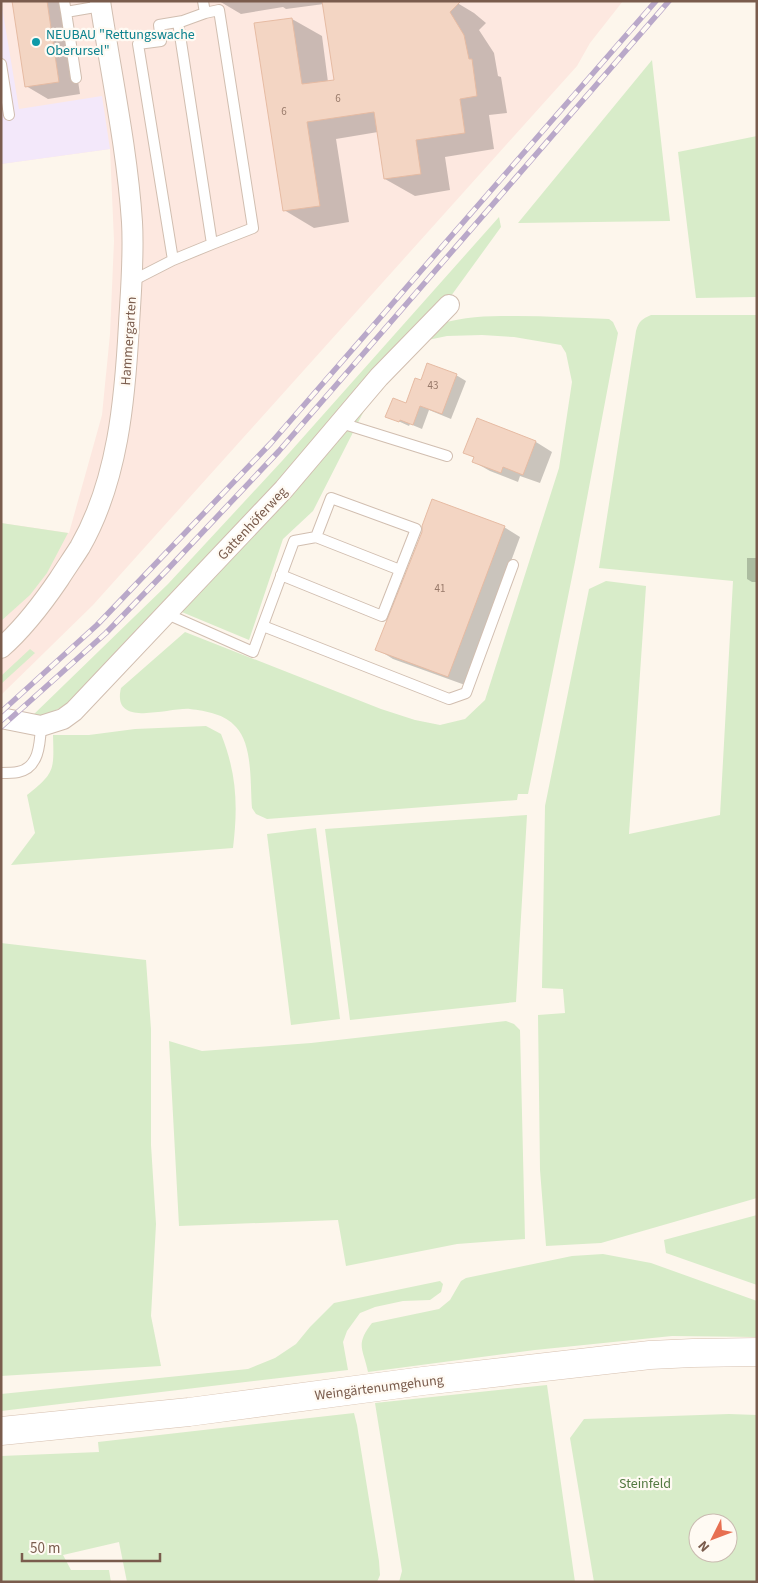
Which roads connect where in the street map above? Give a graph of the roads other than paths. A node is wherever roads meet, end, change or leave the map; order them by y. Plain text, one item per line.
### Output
1 (203, 1) edge
2 (101, 4) edge
3 (65, 7) edge
4 (205, 13) junction
5 (178, 22) junction
6 (1, 64) edge
7 (76, 78) dead end
8 (9, 115) dead end
9 (212, 244) junction
10 (172, 260) junction
11 (132, 281) junction
12 (450, 305) dead end
13 (341, 423) junction
14 (447, 456) dead end
15 (316, 537) junction
16 (513, 565) dead end
17 (400, 570) junction
18 (281, 575) junction
19 (166, 614) junction
20 (263, 626) junction
21 (2, 647) edge
22 (1, 718) edge
23 (41, 726) junction
24 (1, 773) edge
25 (757, 1352) edge
26 (1, 1431) edge

1 - 4 lane
2 - 3 lane
2 - 11 street, Hammergarten
3 - 7 lane
4 - 5 lane
4 - 9 lane
5 - 9 lane
5 - 10 lane
6 - 8 lane
9 - 10 lane
10 - 11 lane
11 - 21 street, Hammergarten
12 - 13 street, Gattenhöferweg
13 - 14 lane
13 - 19 street, Gattenhöferweg
15 - 17 lane
15 - 17 lane
15 - 18 lane
16 - 20 lane
17 - 18 lane
18 - 20 lane
19 - 20 lane
19 - 23 street, Gattenhöferweg
22 - 23 street
23 - 24 lane
25 - 26 main road, Weingärtenumgehung

